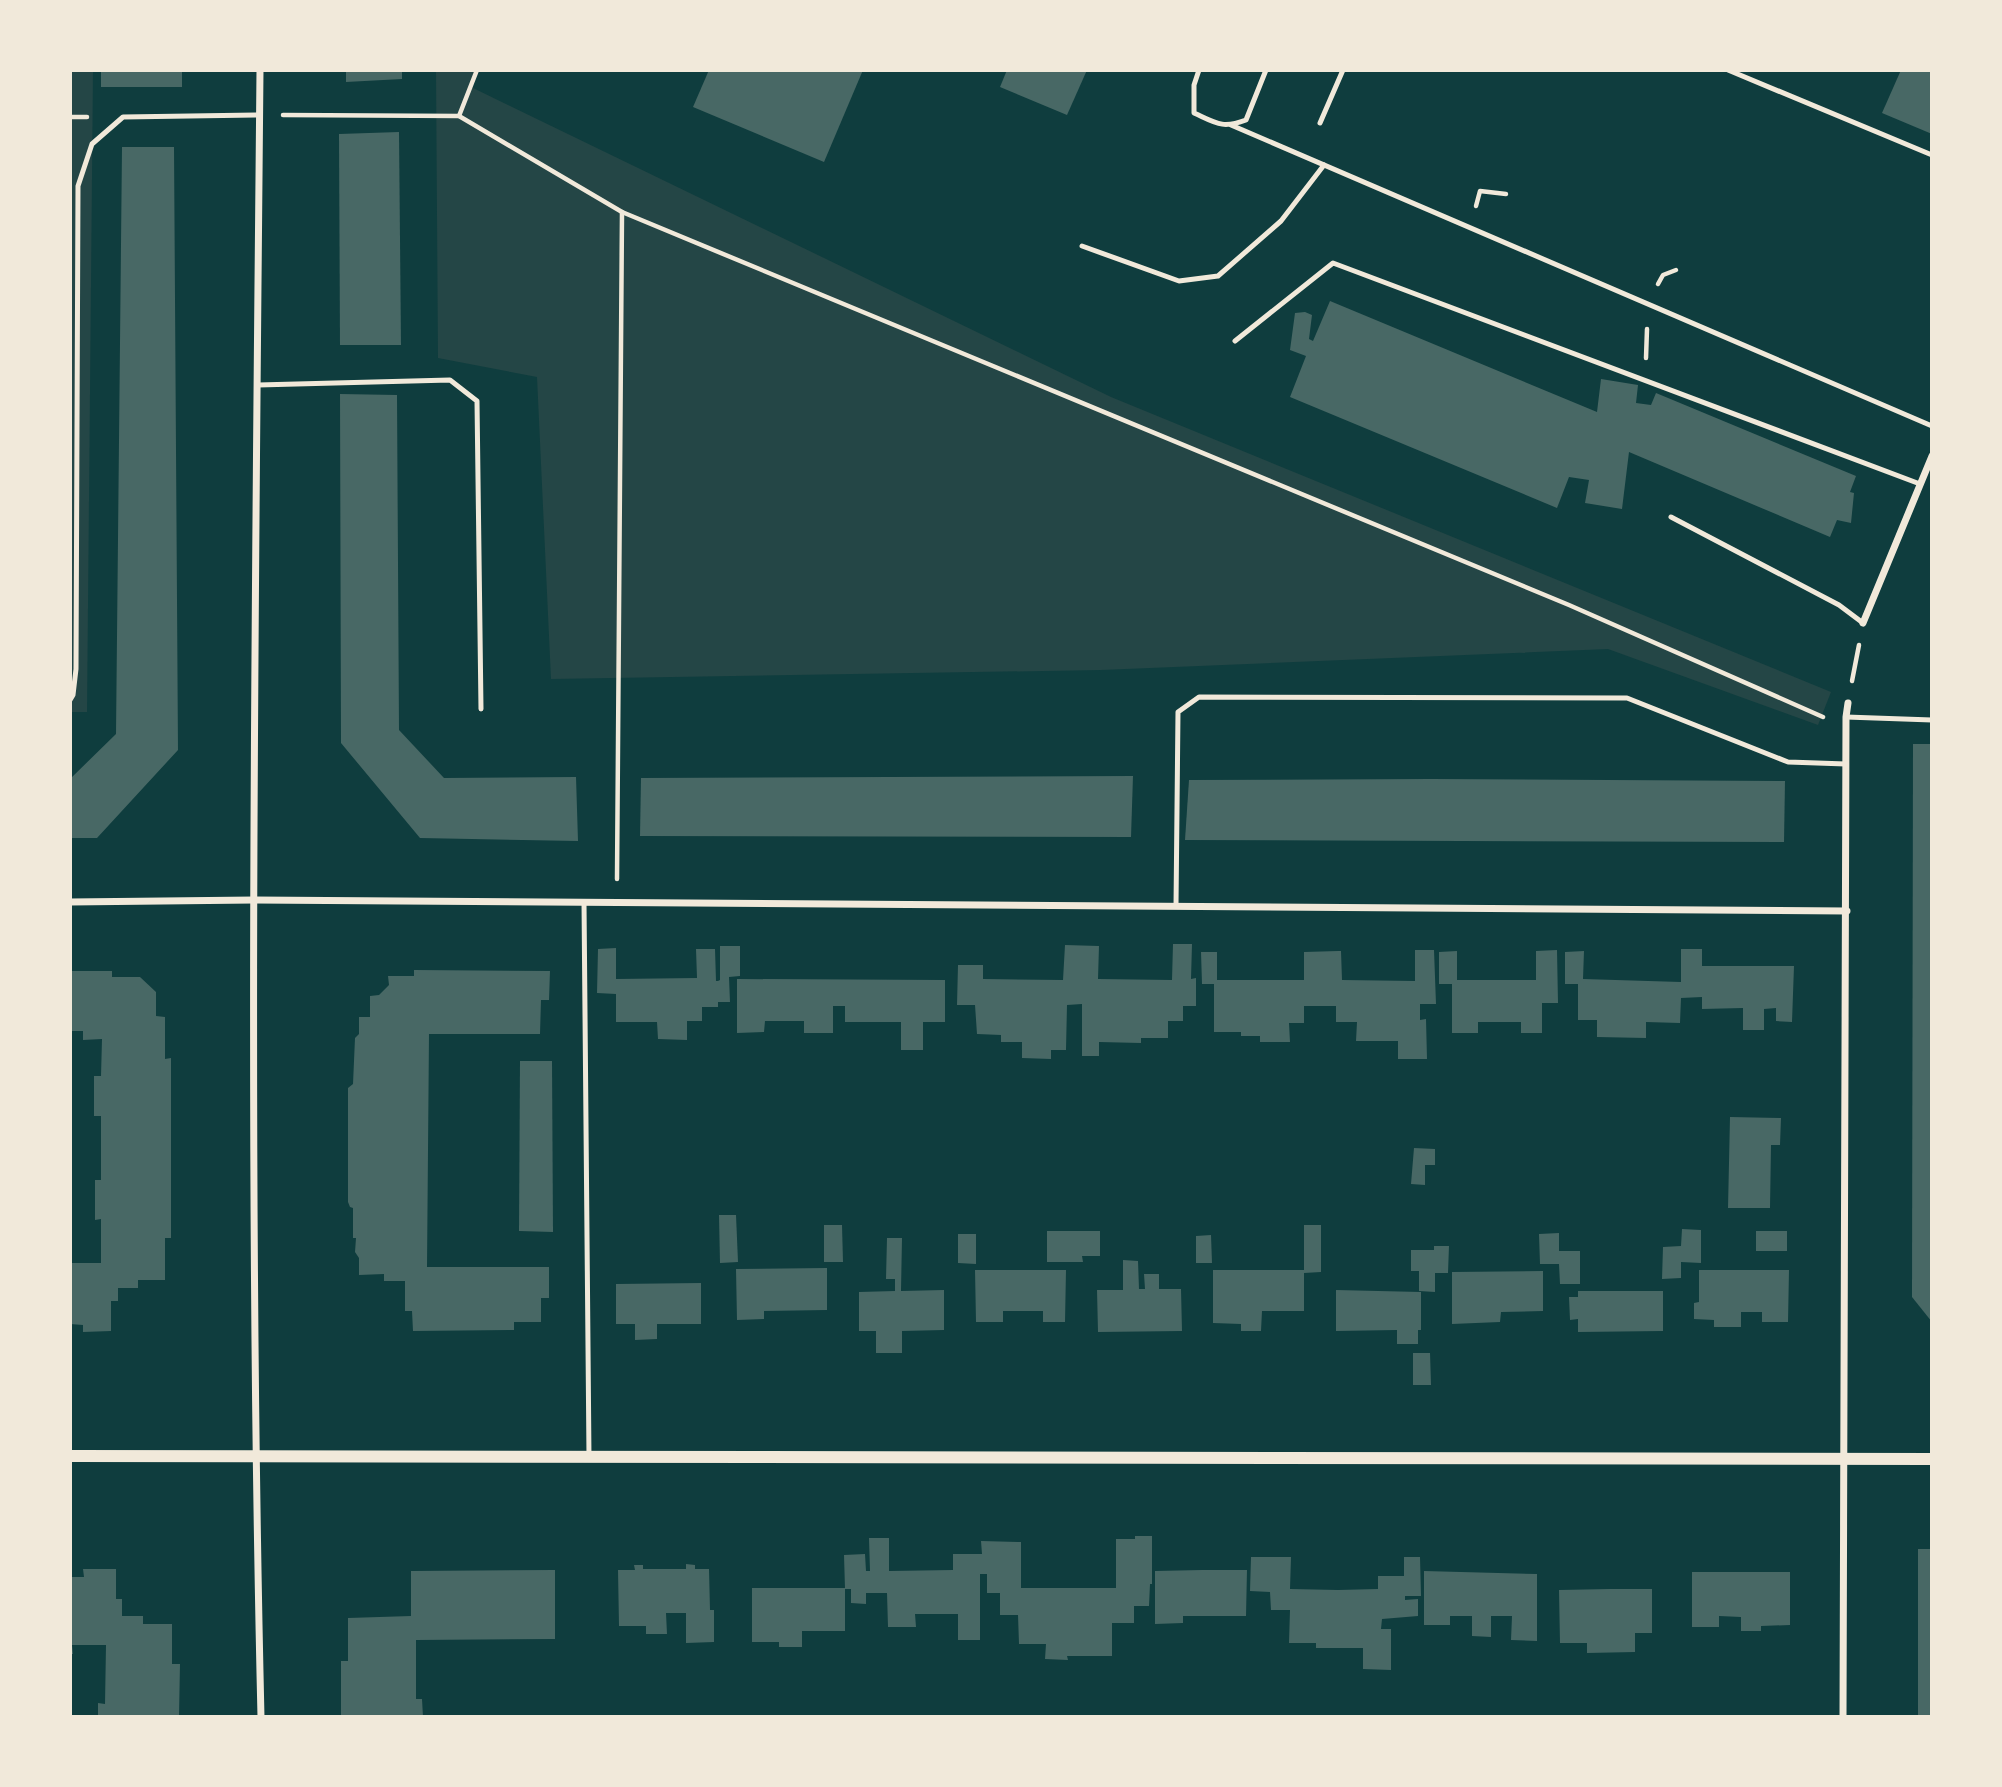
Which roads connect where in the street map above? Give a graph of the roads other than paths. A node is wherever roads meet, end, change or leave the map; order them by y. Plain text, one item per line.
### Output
1 (260, 70) edge
2 (1199, 70) edge
3 (1266, 70) edge
4 (1343, 70) edge
5 (1728, 70) edge
6 (259, 115) junction
7 (1320, 123) dead end
8 (1231, 125) junction
9 (1932, 156) edge
10 (1324, 165) junction
11 (1082, 246) dead end
12 (1235, 341) dead end
13 (258, 385) junction
14 (1932, 426) edge
15 (1932, 456) edge
16 (1920, 484) junction
17 (1671, 517) dead end
18 (1863, 623) joint
19 (70, 700) edge
20 (1848, 702) road end
21 (481, 709) dead end
22 (1846, 717) junction
23 (1932, 720) edge
24 (1846, 764) junction
25 (254, 900) junction
26 (70, 902) edge
27 (584, 902) junction
28 (1176, 906) junction
29 (1847, 911) junction
30 (70, 1456) edge
31 (255, 1457) junction
32 (589, 1457) junction
33 (1844, 1458) junction
34 (1932, 1458) edge
35 (261, 1717) edge
36 (1843, 1717) edge

1 - 6 street
2 - 8 lane
3 - 8 lane
4 - 7 lane
5 - 9 lane
6 - 13 street
6 - 19 lane
8 - 10 lane
10 - 11 lane
10 - 14 lane
12 - 16 lane
13 - 21 lane
13 - 25 street
15 - 16 street
16 - 18 street
17 - 18 lane
20 - 22 street
22 - 23 lane
22 - 24 street
24 - 28 lane
24 - 29 street
25 - 26 street
25 - 27 street
25 - 31 street
27 - 28 street
27 - 32 lane
28 - 29 street
29 - 33 street
30 - 31 street
31 - 32 street
31 - 35 street
32 - 33 street
33 - 34 street
33 - 36 street

